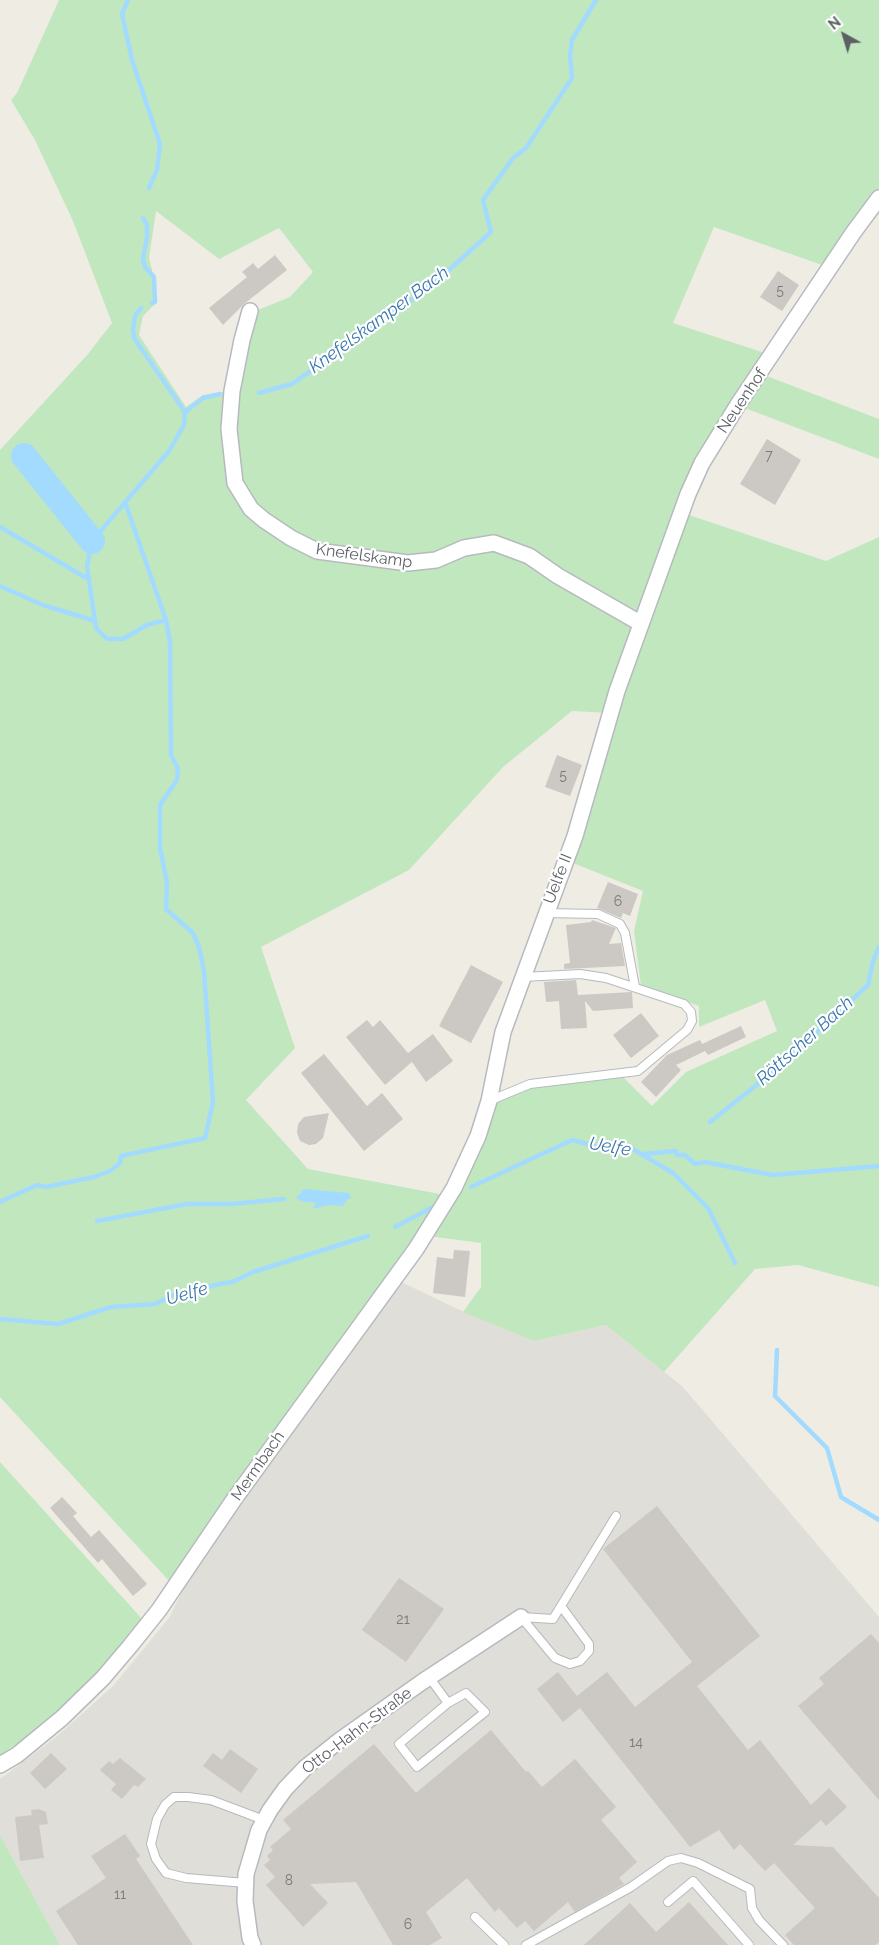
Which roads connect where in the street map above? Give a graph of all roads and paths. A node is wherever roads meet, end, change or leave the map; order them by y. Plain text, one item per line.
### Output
1 (879, 198) edge
2 (250, 311) dead end
3 (640, 623) junction
4 (545, 913) junction
5 (522, 977) junction
6 (635, 987) junction
7 (489, 1101) junction
8 (478, 1136) joint
9 (616, 1516) dead end
10 (561, 1606) junction
11 (521, 1618) junction
12 (429, 1677) junction
13 (448, 1703) junction
14 (0, 1765) edge
15 (264, 1820) junction
16 (246, 1883) junction
17 (668, 1902) dead end
18 (475, 1917) dead end
19 (253, 1945) edge
20 (504, 1945) edge
21 (526, 1945) edge
22 (749, 1945) edge
23 (783, 1945) edge

1 - 3 street, Neuenhof
2 - 3 street, Knefelskamp
3 - 4 street, Uelfe II
4 - 5 street, Uelfe II
4 - 6 lane
5 - 6 lane
5 - 7 street, Uelfe II
6 - 7 lane
7 - 8 street, Uelfe II
8 - 14 street, Mermbach
9 - 10 lane
10 - 11 lane
10 - 11 lane
11 - 12 street, Otto-Hahn-Straße
12 - 13 lane
12 - 15 street, Otto-Hahn-Straße
13 - 13 lane
15 - 16 street, Otto-Hahn-Straße
15 - 16 lane
16 - 19 street, Otto-Hahn-Straße
17 - 22 lane
18 - 20 lane
21 - 23 lane

